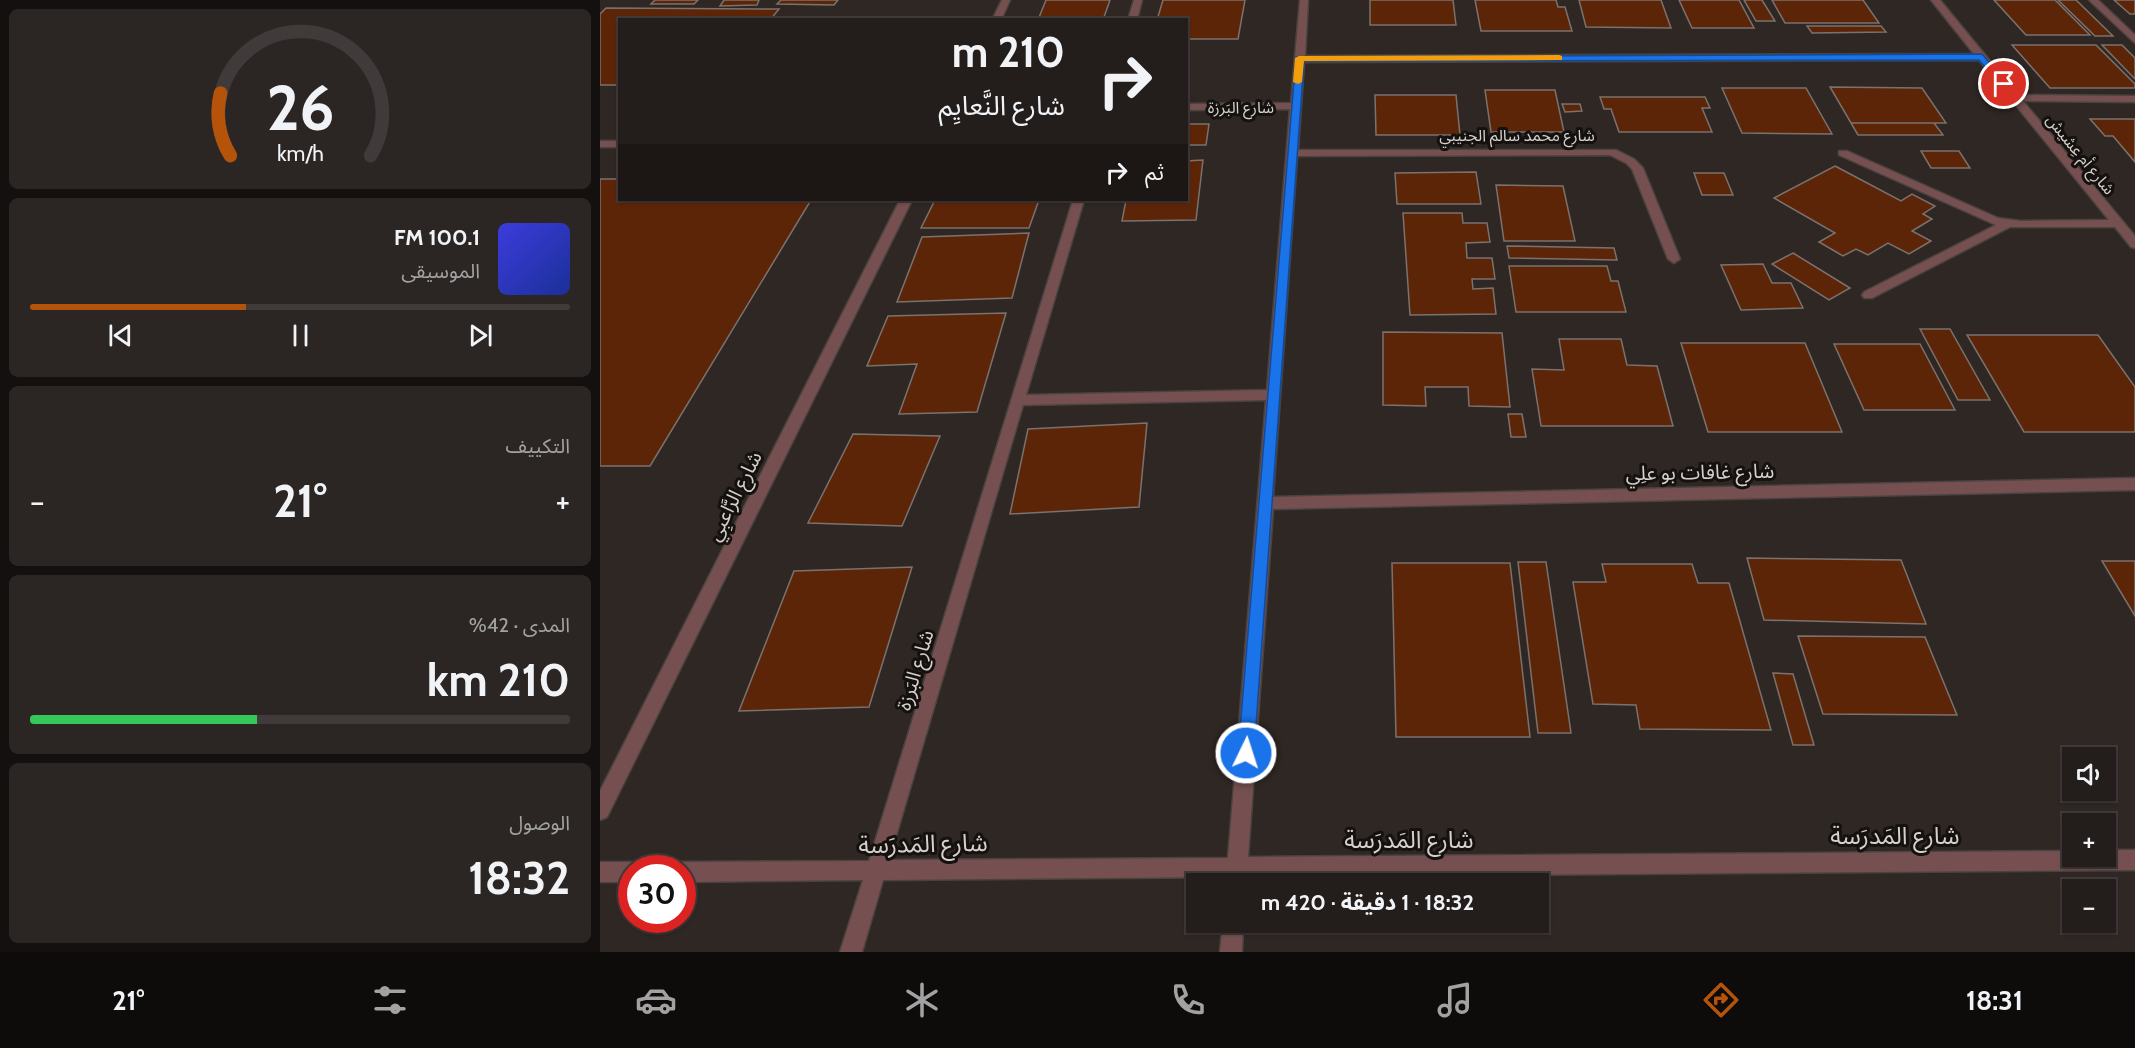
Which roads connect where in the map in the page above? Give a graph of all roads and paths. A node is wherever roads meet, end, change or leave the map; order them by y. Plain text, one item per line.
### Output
1 (1006, 0) edge
2 (1137, 0) edge
3 (1304, 0) edge
4 (1935, 0) edge
5 (2093, 0) edge
6 (997, 18) edge
7 (1132, 18) edge
8 (2135, 40) edge
9 (1982, 57) junction
10 (1299, 58) junction
11 (2016, 98) junction
12 (2135, 99) edge
13 (1296, 106) junction
14 (1188, 107) edge
15 (600, 144) edge
16 (618, 144) edge
17 (1293, 153) junction
18 (1843, 153) dead end
19 (905, 201) edge
20 (1078, 201) edge
21 (2008, 223) junction
22 (2118, 223) junction
23 (2135, 244) edge
24 (1674, 259) dead end
25 (1868, 295) dead end
26 (1274, 395) junction
27 (1020, 400) junction
28 (2135, 484) edge
29 (1265, 503) junction
30 (600, 811) edge
31 (2135, 860) edge
32 (876, 870) junction
33 (600, 872) edge
34 (618, 872) edge
35 (696, 872) edge
36 (1237, 873) edge
37 (1357, 873) edge
38 (1186, 874) edge
39 (1232, 933) edge
40 (851, 952) edge
41 (1231, 952) edge

1 - 6 street
2 - 7 street
3 - 10 street
4 - 9 street, شارع أم عِشيش
5 - 8 street
9 - 10 street
9 - 11 street, شارع أم عِشيش
10 - 13 street
11 - 12 street
11 - 22 street, شارع أم عِشيش
13 - 14 street, شارع البَرزة
13 - 17 street
15 - 16 street
17 - 24 street, شارع محمد سالم الجنيبي
17 - 26 street
18 - 21 street
19 - 30 street, شارع الرَّاعبِي
20 - 27 street, شارع البَرزة
21 - 22 street
21 - 25 street
22 - 23 street, شارع أم عِشيش
26 - 27 street
26 - 29 street
27 - 32 street, شارع البَرزة
28 - 29 street, شارع غافات بو علِي
29 - 36 street
31 - 37 street, شارع المَدرَسة
32 - 35 street, شارع المَدرَسة
32 - 38 street, شارع المَدرَسة
32 - 40 street, شارع البَرزة
33 - 34 street
39 - 41 street

